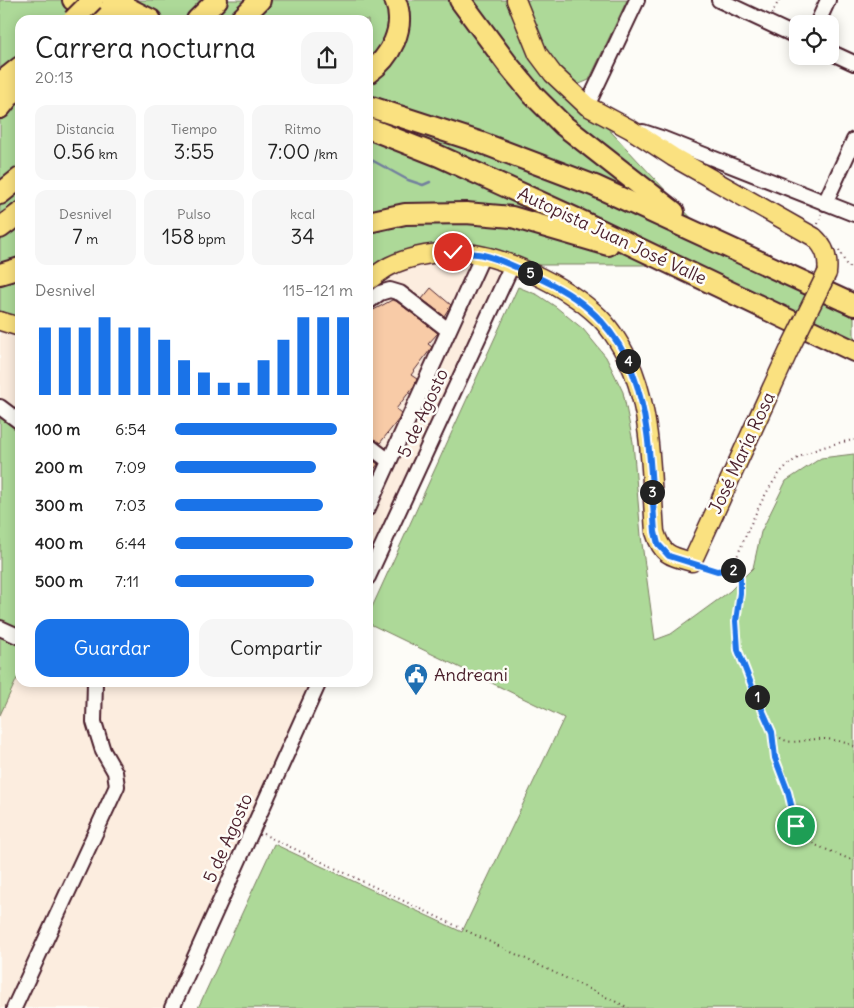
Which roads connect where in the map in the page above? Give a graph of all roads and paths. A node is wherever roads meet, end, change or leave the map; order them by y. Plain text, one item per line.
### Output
1 (73, 0) edge
2 (93, 0) edge
3 (112, 0) edge
4 (217, 0) edge
5 (395, 0) edge
6 (460, 0) edge
7 (478, 0) edge
8 (516, 0) edge
9 (637, 0) edge
10 (719, 0) edge
11 (778, 0) edge
12 (828, 0) edge
13 (259, 1) edge
14 (78, 15) edge
15 (104, 15) edge
16 (141, 15) edge
17 (202, 15) edge
18 (245, 15) edge
19 (821, 15) edge
20 (768, 23) junction
21 (789, 33) edge
22 (494, 46) junction
23 (839, 56) edge
24 (854, 63) edge
25 (373, 70) edge
26 (15, 71) edge
27 (0, 83) edge
28 (15, 89) edge
29 (587, 106) junction
30 (0, 108) edge
31 (373, 108) edge
32 (630, 128) junction
33 (373, 130) edge
34 (854, 140) edge
35 (15, 182) edge
36 (0, 194) edge
37 (825, 203) junction
38 (854, 214) edge
39 (15, 217) edge
40 (373, 221) edge
41 (0, 228) edge
42 (708, 236) junction
43 (483, 255) junction
44 (512, 265) junction
45 (672, 265) junction
46 (15, 270) edge
47 (0, 274) edge
48 (373, 278) edge
49 (373, 298) edge
50 (854, 305) edge
51 (448, 330) junction
52 (854, 350) edge
53 (0, 407) edge
54 (15, 418) edge
55 (854, 440) edge
56 (373, 449) edge
57 (389, 461) junction
58 (373, 497) edge
59 (692, 562) junction
60 (373, 566) edge
61 (732, 569) junction
62 (0, 628) edge
63 (15, 635) edge
64 (93, 687) edge
65 (317, 687) edge
66 (772, 732) junction
67 (854, 746) edge
68 (252, 829) junction
69 (854, 861) edge
70 (14, 1008) edge
71 (172, 1008) edge
72 (629, 1008) edge

1 - 15 highway
2 - 14 highway, bridge
3 - 16 highway
4 - 17 highway
5 - 25 highway
6 - 22 highway
7 - 22 highway
8 - 29 main road, José María Rosa
9 - 29 street
10 - 20 street
11 - 20 path
12 - 19 street
13 - 18 highway
20 - 21 street
22 - 42 highway
23 - 24 street
26 - 27 highway
28 - 30 highway
29 - 32 main road, José María Rosa
31 - 42 highway, Autopista Juan José Valle
32 - 37 street
32 - 59 main road, José María Rosa, bridge
33 - 45 highway, Autopista Juan José Valle
34 - 37 street
35 - 36 highway
37 - 38 street
39 - 41 highway
40 - 45 highway
42 - 50 highway, Autopista Juan José Valle
43 - 44 main road
43 - 48 main road
43 - 51 street
44 - 59 main road
44 - 60 street, 5 de Agosto
45 - 52 highway, Autopista Juan José Valle
46 - 47 highway
49 - 51 street
51 - 57 street
53 - 54 street
55 - 61 path
56 - 57 street
57 - 58 street
59 - 61 path
61 - 66 path
62 - 63 street
64 - 70 street
65 - 68 street, 5 de Agosto
66 - 67 path
66 - 69 path
68 - 71 street, 5 de Agosto
68 - 72 path

